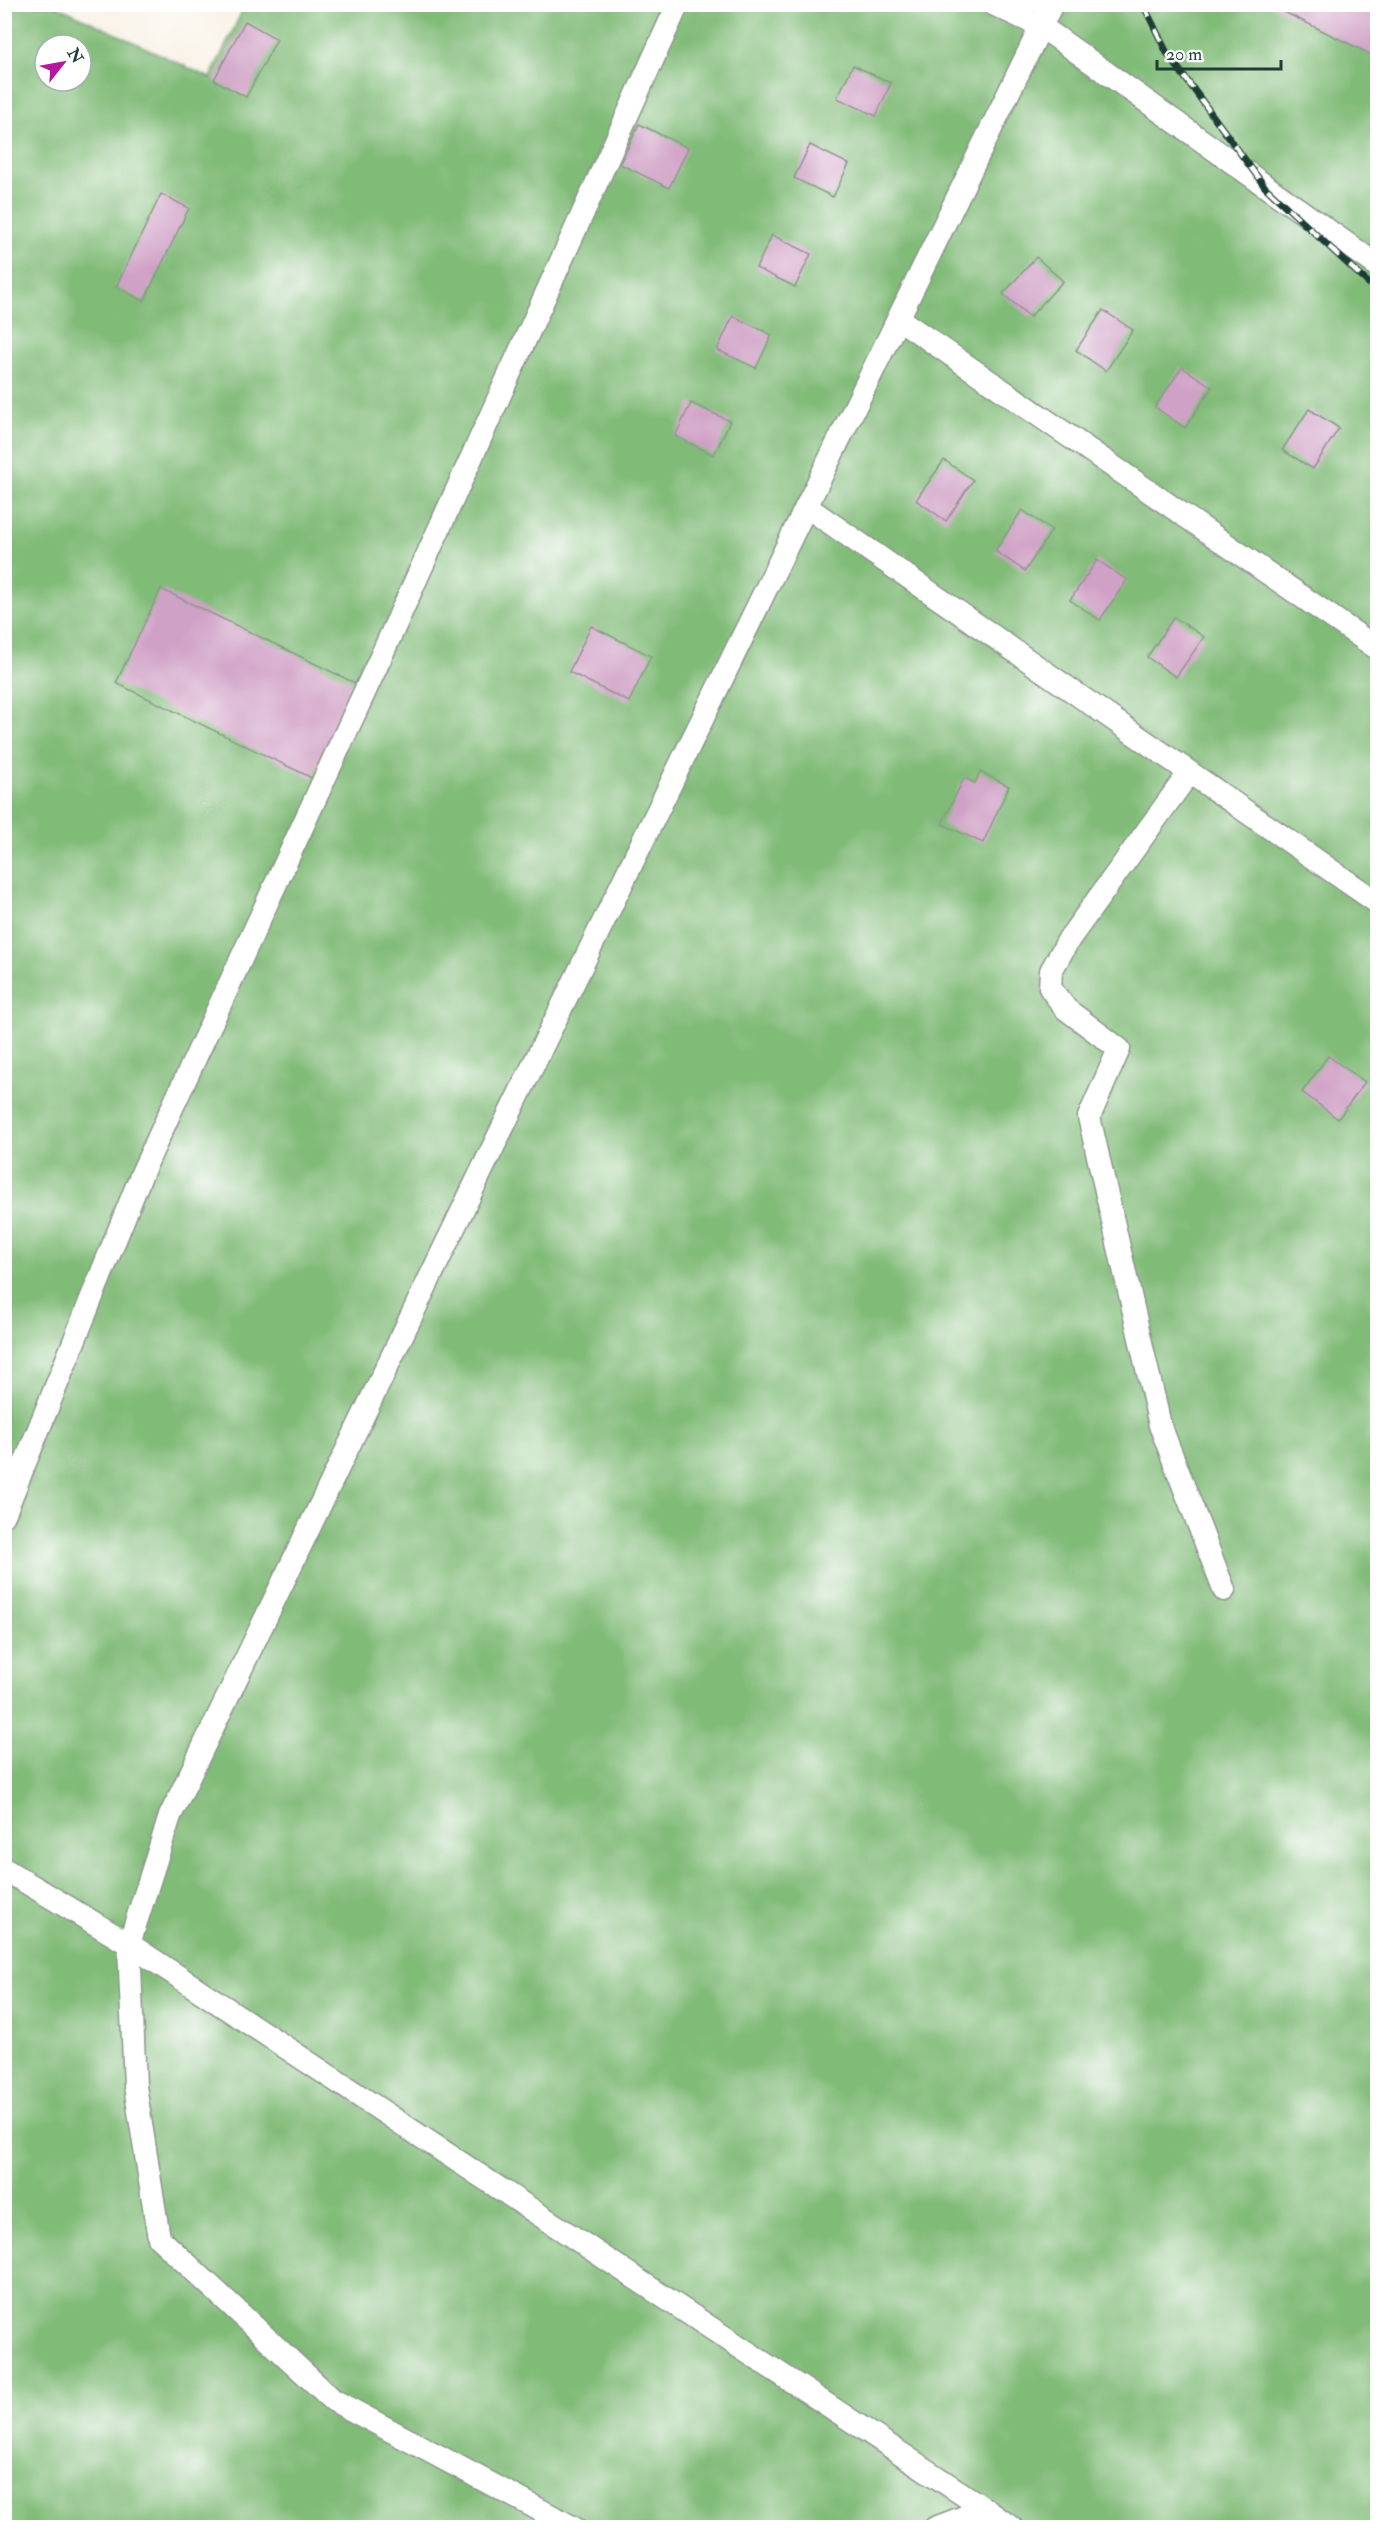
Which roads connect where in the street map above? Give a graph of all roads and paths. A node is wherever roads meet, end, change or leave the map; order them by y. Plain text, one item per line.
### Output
1 (678, 4) edge
2 (993, 4) edge
3 (1052, 4) edge
4 (1042, 27) junction
5 (1377, 266) edge
6 (899, 319) junction
7 (807, 507) junction
8 (1377, 649) edge
9 (1190, 773) junction
10 (1377, 903) edge
11 (4, 1515) edge
12 (1224, 1590) dead end
13 (4, 1869) edge
14 (129, 1944) junction
15 (985, 2509) junction
16 (574, 2528) edge
17 (935, 2528) edge
18 (1012, 2528) edge

1 - 11 lane
2 - 4 lane
3 - 4 lane
4 - 5 lane
4 - 6 lane
6 - 7 lane
6 - 8 lane
7 - 9 lane
7 - 14 lane
9 - 10 lane
9 - 12 lane
13 - 14 lane
14 - 15 lane
14 - 16 lane
15 - 17 lane
15 - 18 lane

